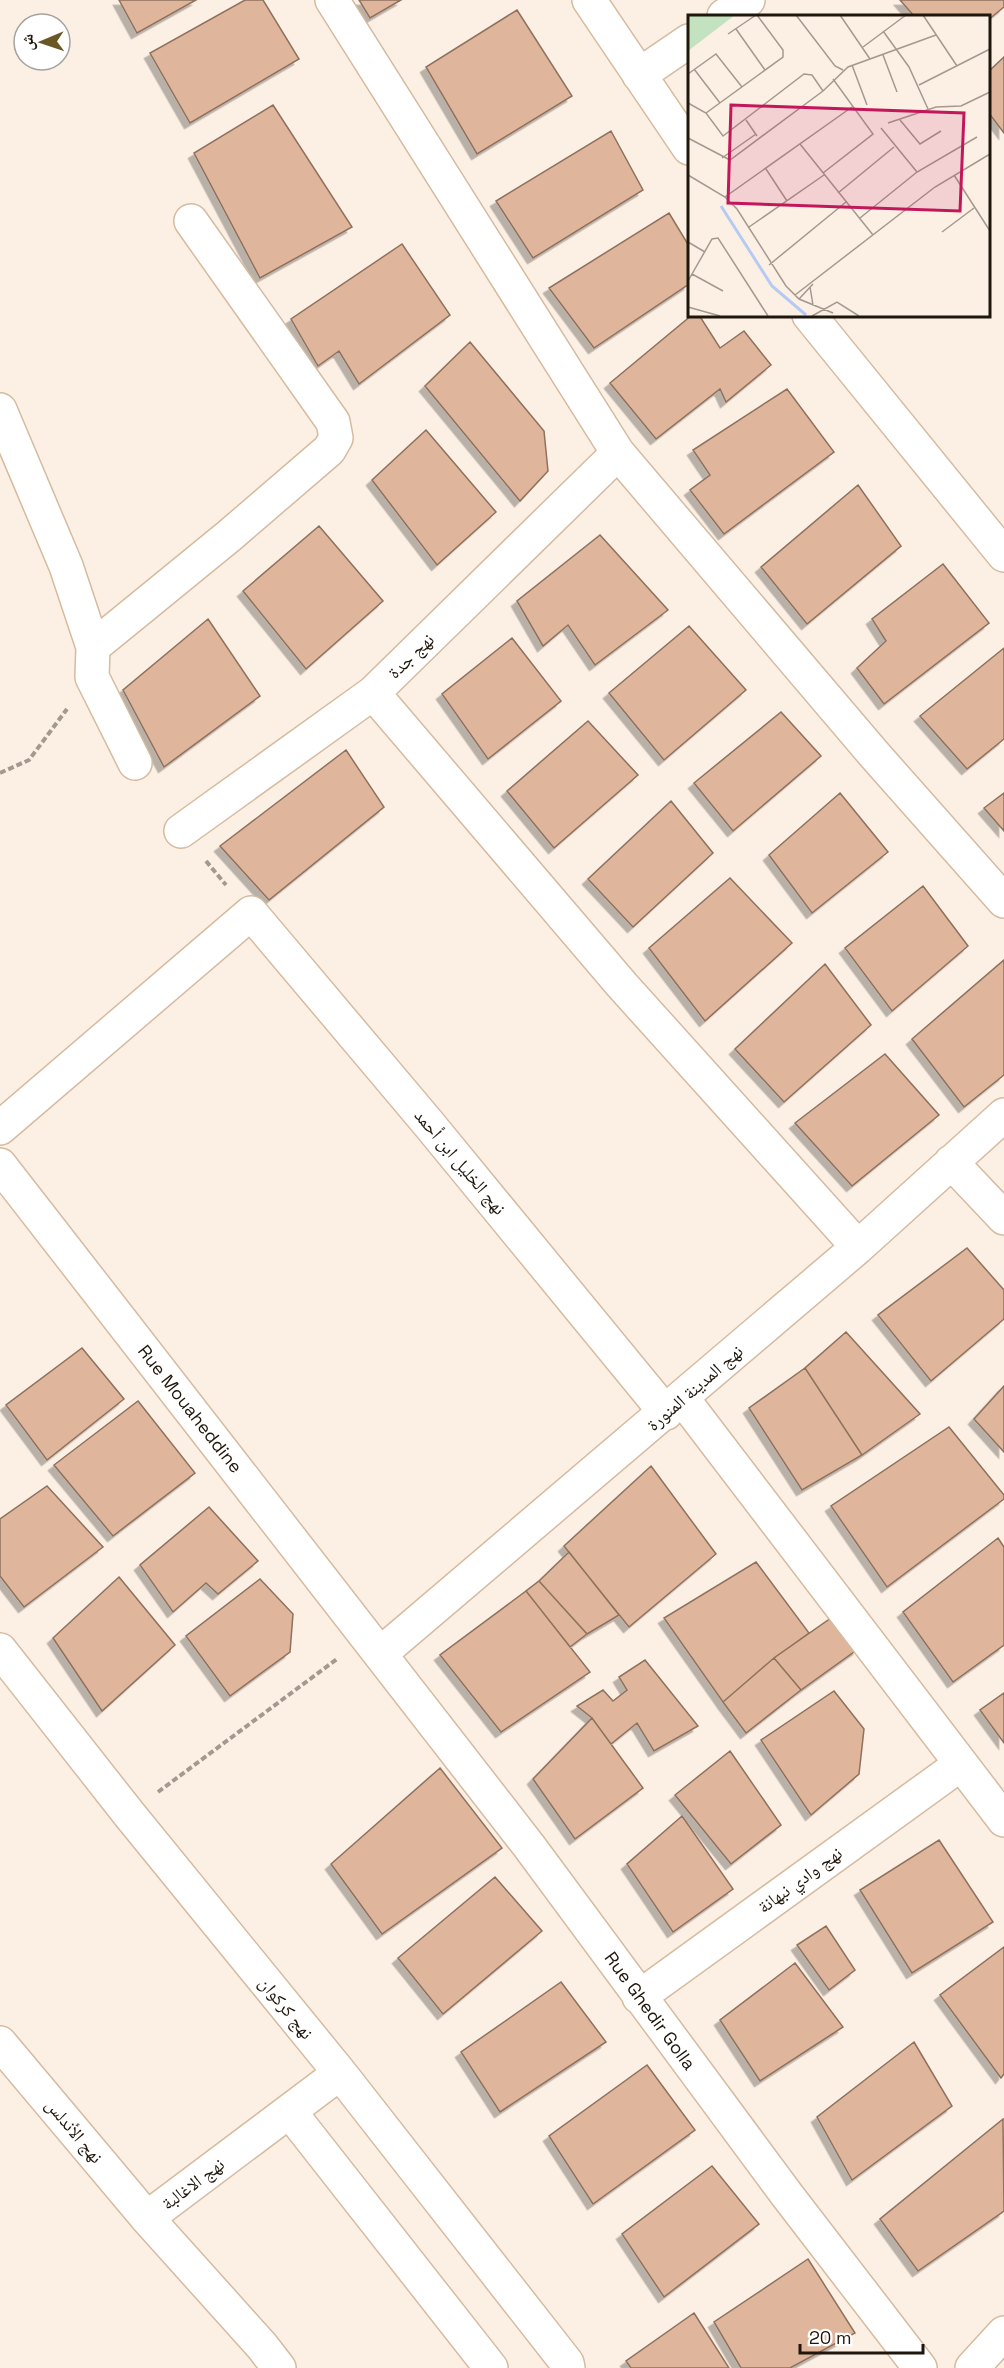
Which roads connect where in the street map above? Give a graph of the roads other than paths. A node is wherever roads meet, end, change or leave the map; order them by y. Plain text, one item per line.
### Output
1 (332, 0) edge
2 (589, 0) edge
3 (748, 0) edge
4 (726, 15) edge
5 (688, 42) edge
6 (639, 75) junction
7 (688, 147) edge
8 (191, 221) dead end
9 (810, 316) edge
10 (0, 410) edge
11 (618, 453) junction
12 (1004, 555) edge
13 (92, 662) junction
14 (373, 693) junction
15 (135, 763) dead end
16 (181, 831) dead end
17 (1004, 900) edge
18 (1004, 1115) edge
19 (0, 1128) edge
20 (951, 1162) junction
21 (0, 1165) edge
22 (1004, 1218) edge
23 (858, 1247) junction
24 (674, 1405) junction
25 (373, 1645) junction
26 (0, 1650) edge
27 (961, 1764) junction
28 (1004, 1820) edge
29 (639, 1997) junction
30 (0, 2043) edge
31 (340, 2073) junction
32 (290, 2112) junction
33 (147, 2218) junction
34 (1004, 2333) edge
35 (279, 2368) edge
36 (490, 2368) edge
37 (568, 2368) edge
38 (920, 2368) edge
39 (972, 2368) edge

1 - 11 street
2 - 6 street
3 - 4 street
5 - 6 street
6 - 7 street
8 - 13 street
9 - 12 street
10 - 13 street
11 - 14 street, نهج جدة
11 - 17 street
13 - 15 street
14 - 16 street, نهج جدة
14 - 23 street
18 - 20 street, نهج المدينة المنورة
19 - 24 street, نهج الخليل ابن أحمد
20 - 22 street
20 - 23 street, نهج المدينة المنورة
21 - 25 street, Rue Mouaheddine
23 - 24 street, نهج المدينة المنورة
24 - 25 street, نهج المدينة المنورة
24 - 27 street, نهج الخليل ابن أحمد
25 - 29 street, Rue Ghedir Golla
26 - 31 street, نهج كركوان
27 - 28 street, نهج الخليل ابن أحمد
27 - 29 street, نهج وادي نبهانة
29 - 38 street, Rue Ghedir Golla
30 - 33 street, نهج الأندلس
31 - 32 street, نهج الاغالبة
31 - 37 street, نهج كركوان
32 - 33 street, نهج الاغالبة
32 - 36 street
33 - 35 street, نهج الاغالبة
34 - 39 street

